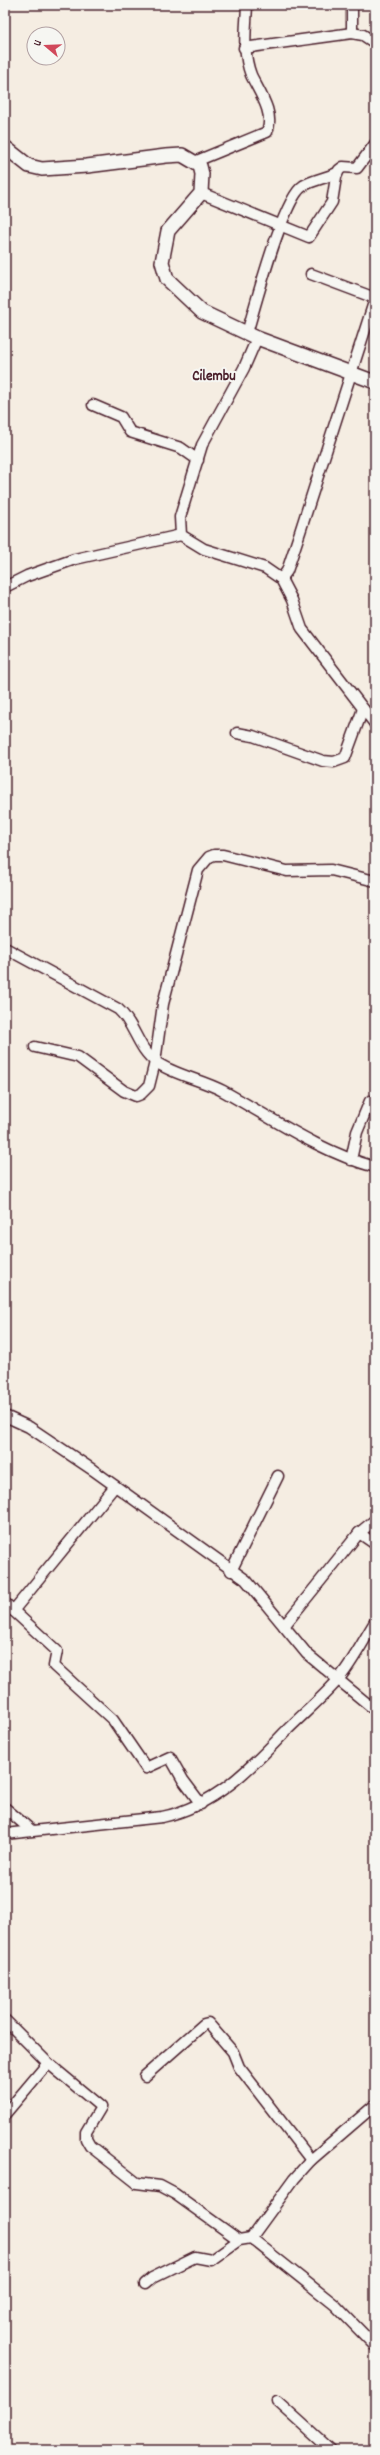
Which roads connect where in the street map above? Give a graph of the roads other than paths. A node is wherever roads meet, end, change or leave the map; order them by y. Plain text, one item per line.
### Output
1 (247, 5) edge
2 (352, 5) edge
3 (352, 33) junction
4 (375, 43) edge
5 (244, 48) junction
6 (375, 144) edge
7 (5, 147) edge
8 (194, 162) junction
9 (337, 173) junction
10 (201, 193) junction
11 (280, 226) junction
12 (311, 274) dead end
13 (375, 299) edge
14 (252, 336) junction
15 (352, 372) junction
16 (375, 382) edge
17 (93, 405) dead end
18 (198, 460) junction
19 (181, 535) junction
20 (281, 579) junction
21 (5, 588) edge
22 (362, 708) junction
23 (375, 724) edge
24 (237, 733) dead end
25 (375, 881) edge
26 (5, 948) edge
27 (35, 1047) dead end
28 (156, 1062) junction
29 (370, 1101) dead end
30 (351, 1160) junction
31 (375, 1167) edge
32 (5, 1416) edge
33 (278, 1476) dead end
34 (115, 1486) junction
35 (375, 1520) edge
36 (359, 1533) junction
37 (375, 1544) edge
38 (231, 1571) junction
39 (5, 1603) edge
40 (13, 1611) junction
41 (375, 1622) edge
42 (284, 1626) junction
43 (338, 1680) junction
44 (375, 1710) edge
45 (201, 1804) junction
46 (5, 1808) edge
47 (31, 1830) junction
48 (5, 1834) edge
49 (5, 2020) edge
50 (48, 2063) junction
51 (145, 2076) dead end
52 (375, 2105) edge
53 (5, 2114) edge
54 (311, 2160) junction
55 (251, 2238) junction
56 (239, 2240) junction
57 (145, 2284) dead end
58 (375, 2346) edge
59 (277, 2401) dead end
60 (331, 2450) edge

1 - 5 street
2 - 3 street
3 - 4 street
3 - 5 street
5 - 8 street
6 - 9 street
7 - 8 street
8 - 10 street
9 - 11 street
9 - 11 street
10 - 11 street
10 - 14 street
11 - 14 street
12 - 13 street
13 - 15 street
14 - 15 street
14 - 18 street
15 - 16 street
15 - 20 street
17 - 18 street
18 - 19 street
19 - 20 street
19 - 21 street
20 - 22 street
22 - 23 street
22 - 24 street
25 - 28 street
26 - 28 street
27 - 28 street
28 - 30 street
29 - 30 street
30 - 31 street
32 - 34 street
33 - 38 street
34 - 38 street
34 - 40 street
35 - 36 street
36 - 37 street
36 - 42 street
38 - 42 street
39 - 40 street
40 - 45 street
41 - 43 street
42 - 43 street
43 - 44 street
43 - 45 street
45 - 47 street
46 - 47 street
47 - 48 street
49 - 50 street
50 - 53 street
50 - 56 street
51 - 54 street
52 - 54 street
54 - 55 street
55 - 56 street
55 - 58 street
56 - 57 street
59 - 60 street

